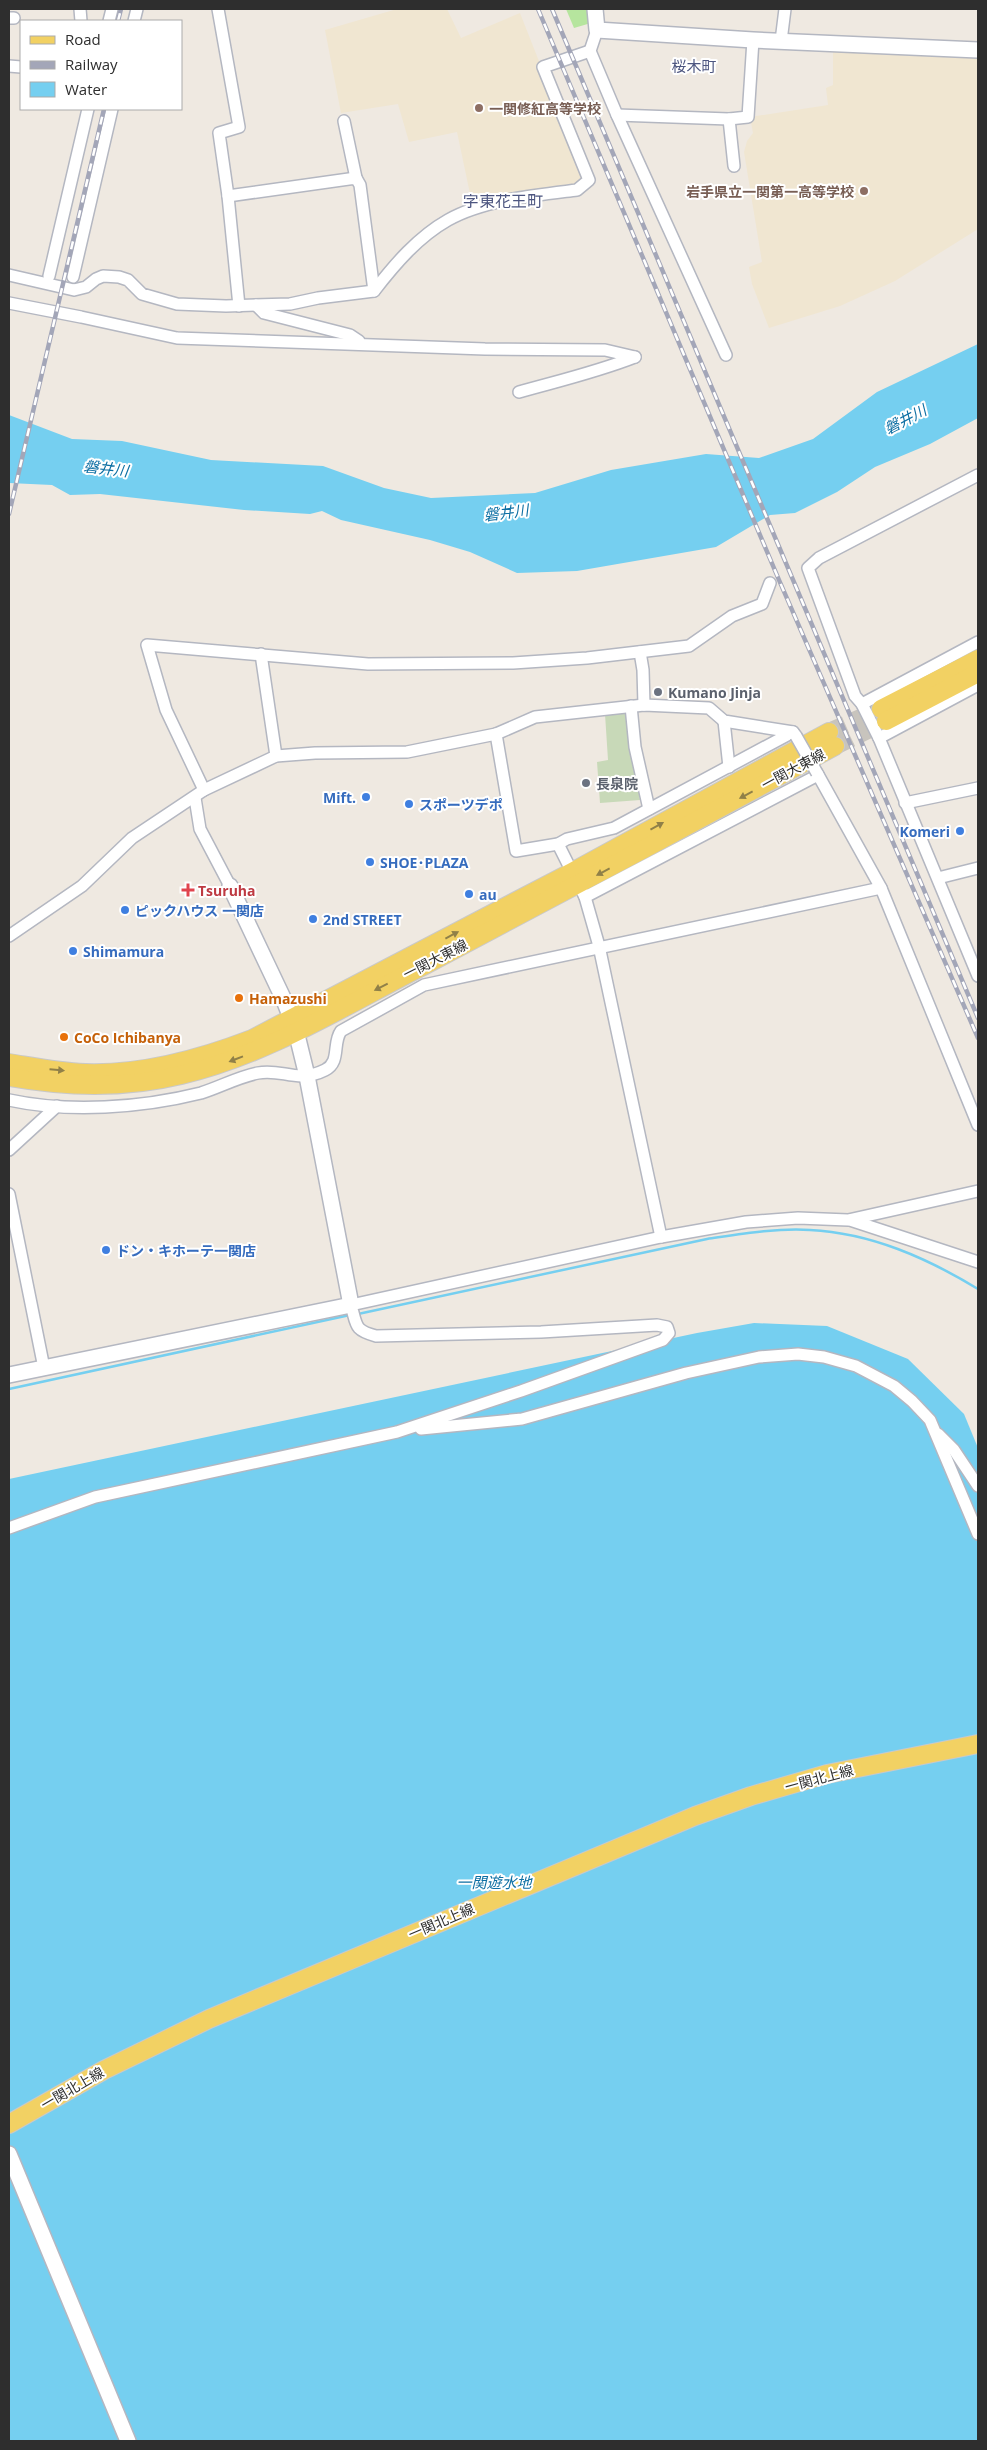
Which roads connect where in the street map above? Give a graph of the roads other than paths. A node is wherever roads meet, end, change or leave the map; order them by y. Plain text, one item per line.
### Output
1 (218, 9) edge
2 (595, 9) edge
3 (785, 9) edge
4 (597, 30) junction
5 (753, 40) junction
6 (781, 41) junction
7 (978, 50) edge
8 (590, 51) junction
9 (88, 110) edge
10 (112, 110) edge
11 (617, 115) junction
12 (728, 119) junction
13 (344, 121) dead end
14 (734, 166) dead end
15 (356, 178) junction
16 (228, 196) junction
17 (9, 275) edge
18 (49, 276) dead end
19 (73, 276) dead end
20 (374, 291) junction
21 (9, 303) edge
22 (256, 305) junction
23 (239, 306) junction
24 (364, 343) junction
25 (726, 355) dead end
26 (519, 392) dead end
27 (978, 475) edge
28 (770, 583) dead end
29 (978, 642) edge
30 (640, 652) junction
31 (261, 654) junction
32 (978, 659) edge
33 (978, 673) edge
34 (978, 685) edge
35 (862, 704) junction
36 (644, 705) junction
37 (630, 706) junction
38 (724, 721) junction
39 (496, 734) junction
40 (795, 734) junction
41 (879, 738) junction
42 (832, 739) tunnel mouth
43 (276, 756) junction
44 (729, 767) junction
45 (818, 774) junction
46 (978, 788) edge
47 (204, 790) junction
48 (195, 798) junction
49 (905, 803) junction
50 (649, 810) junction
51 (558, 844) junction
52 (978, 868) edge
53 (938, 878) junction
54 (579, 884) junction
55 (230, 886) joint
56 (881, 888) junction
57 (9, 936) edge
58 (598, 946) junction
59 (974, 950) edge
60 (978, 976) edge
61 (294, 1025) junction
62 (9, 1063) edge
63 (307, 1076) junction
64 (9, 1077) edge
65 (9, 1100) edge
66 (57, 1106) junction
67 (978, 1125) edge
68 (9, 1150) edge
69 (978, 1190) edge
70 (9, 1194) edge
71 (848, 1220) junction
72 (661, 1237) junction
73 (978, 1262) edge
74 (352, 1307) junction
75 (44, 1368) junction
76 (9, 1375) edge
77 (934, 1431) junction
78 (397, 1432) junction
79 (978, 1486) edge
80 (9, 1528) edge
81 (978, 1534) edge
82 (978, 1744) edge
83 (9, 2124) edge
84 (9, 2154) edge
85 (128, 2441) edge

1 - 16 street
2 - 4 street
3 - 6 street
4 - 5 street
4 - 8 street
5 - 6 street
5 - 12 street
6 - 7 street
8 - 11 street
8 - 20 street
9 - 18 street
10 - 19 street
11 - 12 street
11 - 25 street
12 - 14 street
13 - 15 street
15 - 16 street
15 - 20 street
16 - 23 street
17 - 23 street
20 - 22 street
21 - 24 street
22 - 23 street
22 - 24 street
24 - 26 street
27 - 35 street
28 - 30 street
29 - 35 street
30 - 31 street
30 - 36 street
31 - 43 street
31 - 47 street
32 - 33 main road
34 - 41 street
35 - 41 street
36 - 37 street
36 - 38 street
37 - 39 street
37 - 50 street
38 - 40 street
38 - 44 street
39 - 43 street
39 - 51 street
40 - 44 street
40 - 45 street, bridge
41 - 49 street
42 - 54 main road, 一関大東線
43 - 47 street
44 - 50 street
45 - 54 street
45 - 56 street
46 - 49 street
47 - 48 street
48 - 55 street
48 - 57 street
49 - 53 street
50 - 51 street
51 - 54 street
52 - 53 street
53 - 59 street
54 - 58 street
54 - 61 main road, 一関大東線
55 - 61 street
56 - 58 street
56 - 67 street
58 - 63 street
58 - 72 street
59 - 60 street
62 -> 61 main road, 一関大東線
61 - 63 street
61 -> 64 main road, 一関大東線
63 - 66 street
63 - 74 street
65 - 66 street
66 - 68 street
69 - 71 street
70 - 75 street
71 - 72 street
71 - 73 street
72 - 74 street
74 - 75 street
74 - 78 street
75 - 76 street
77 - 78 street
77 - 79 street
77 - 81 street
78 - 80 street
82 - 83 main road, 一関北上線
84 - 85 street

